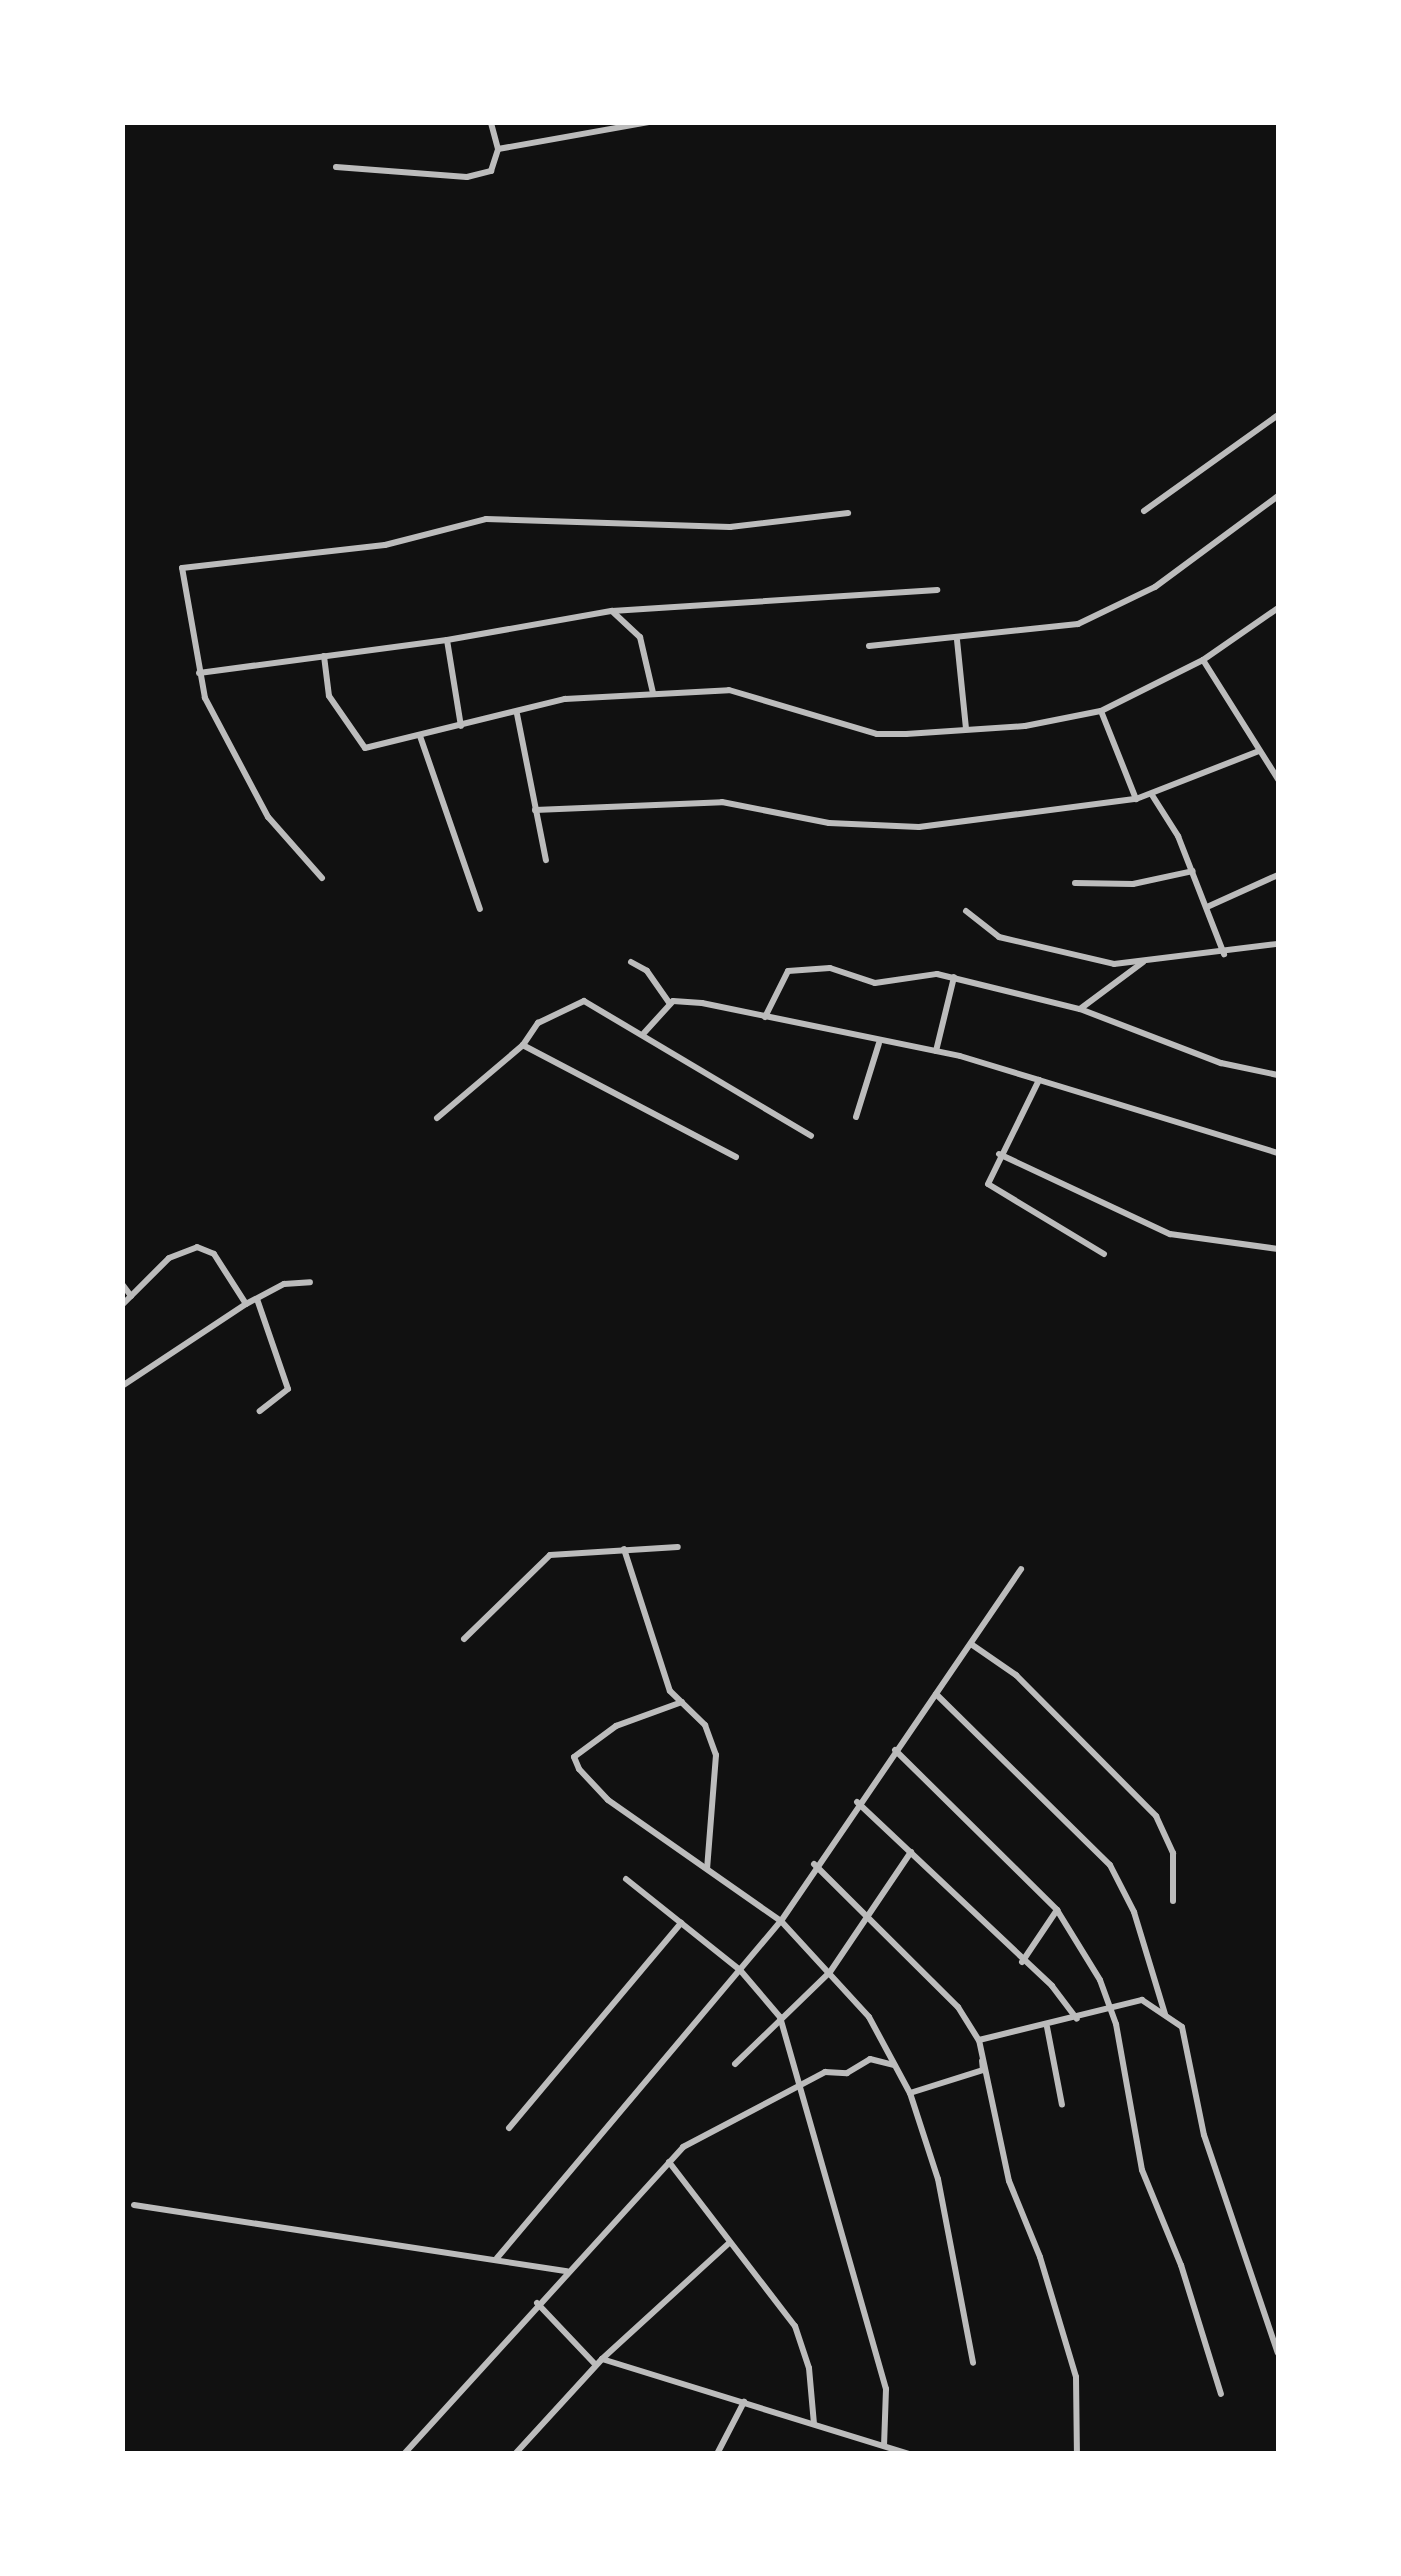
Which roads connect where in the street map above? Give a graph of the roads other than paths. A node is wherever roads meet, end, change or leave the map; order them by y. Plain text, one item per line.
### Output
1 (491, 122) edge
2 (649, 122) edge
3 (498, 149) junction
4 (336, 167) dead end
5 (1278, 415) edge
6 (1278, 496) edge
7 (1144, 511) dead end
8 (848, 513) dead end
9 (937, 590) dead end
10 (1278, 608) edge
11 (612, 612) junction
12 (447, 640) junction
13 (957, 640) junction
14 (868, 646) dead end
15 (324, 656) junction
16 (1203, 660) junction
17 (199, 673) junction
18 (653, 693) junction
19 (1101, 711) junction
20 (517, 714) junction
21 (461, 726) junction
22 (966, 728) junction
23 (420, 736) junction
24 (1259, 750) junction
25 (1278, 779) edge
26 (1152, 795) junction
27 (1136, 799) junction
28 (534, 810) junction
29 (546, 860) dead end
30 (1193, 871) junction
31 (1278, 875) edge
32 (322, 878) dead end
33 (1075, 883) dead end
34 (1207, 906) junction
35 (480, 908) dead end
36 (966, 911) dead end
37 (1278, 944) edge
38 (1224, 954) junction
39 (631, 962) dead end
40 (1143, 962) junction
41 (954, 977) junction
42 (670, 1004) junction
43 (1080, 1008) junction
44 (766, 1017) junction
45 (644, 1033) junction
46 (879, 1043) junction
47 (522, 1045) junction
48 (936, 1051) junction
49 (1278, 1075) edge
50 (1039, 1080) junction
51 (856, 1117) dead end
52 (437, 1118) dead end
53 (810, 1136) dead end
54 (1278, 1153) edge
55 (999, 1154) junction
56 (736, 1157) dead end
57 (1278, 1249) edge
58 (1104, 1254) dead end
59 (310, 1282) dead end
60 (122, 1284) edge
61 (132, 1296) junction
62 (257, 1299) junction
63 (122, 1304) edge
64 (246, 1304) junction
65 (122, 1386) edge
66 (260, 1412) dead end
67 (678, 1547) dead end
68 (624, 1549) junction
69 (1021, 1569) dead end
70 (464, 1639) dead end
71 (971, 1644) junction
72 (936, 1694) junction
73 (682, 1702) junction
74 (896, 1750) junction
75 (857, 1802) junction
76 (911, 1852) junction
77 (814, 1864) junction
78 (707, 1870) junction
79 (626, 1879) dead end
80 (1173, 1901) dead end
81 (1057, 1910) junction
82 (867, 1915) junction
83 (781, 1921) junction
84 (682, 1923) junction
85 (1022, 1962) junction
86 (740, 1970) junction
87 (830, 1972) junction
88 (1112, 2008) junction
89 (1165, 2014) junction
90 (780, 2017) junction
91 (1077, 2019) junction
92 (1047, 2026) junction
93 (978, 2040) junction
94 (735, 2064) dead end
95 (894, 2065) junction
96 (800, 2085) junction
97 (910, 2093) junction
98 (1062, 2105) dead end
99 (509, 2128) dead end
100 (669, 2162) junction
101 (134, 2206) dead end
102 (730, 2242) junction
103 (496, 2258) junction
104 (566, 2271) junction
105 (537, 2303) junction
106 (1278, 2353) edge
107 (598, 2361) junction
108 (973, 2362) dead end
109 (1221, 2394) dead end
110 (744, 2402) junction
111 (814, 2424) junction
112 (884, 2445) junction
113 (404, 2454) edge
114 (515, 2454) edge
115 (717, 2454) edge
116 (909, 2454) edge
117 (1078, 2454) edge

1 - 3 street
2 - 3 street
3 - 4 street
5 - 7 street
6 - 13 street
8 - 17 street
9 - 11 street
10 - 16 street
11 - 12 street
11 - 18 street
12 - 15 street
12 - 21 street
13 - 14 street
13 - 22 street
15 - 17 street
15 - 23 street
16 - 19 street
16 - 24 street
17 - 32 street
18 - 20 street
18 - 22 street
19 - 22 street
19 - 27 street
20 - 21 street
20 - 28 street
21 - 23 street
23 - 35 street
24 - 25 street
24 - 26 street
26 - 27 street
26 - 30 street
27 - 28 street
28 - 29 street
30 - 33 street
30 - 34 street
31 - 34 street
34 - 38 street
36 - 40 street
37 - 38 street
38 - 40 street
39 - 42 street
40 - 43 street
41 - 43 street
41 - 44 street
41 - 48 street
42 - 44 street
42 - 45 street
43 - 49 street
44 - 46 street
45 - 47 street
45 - 53 street
46 - 48 street
46 - 51 street
47 - 52 street
47 - 56 street
48 - 50 street
50 - 54 street
50 - 55 street
55 - 57 street
55 - 58 street
59 - 62 street
60 - 61 street
61 - 63 street
61 - 64 street
62 - 64 street
62 - 66 street
64 - 65 street
67 - 68 street
68 - 70 street
68 - 73 street
69 - 71 street
71 - 72 street
71 - 80 street
72 - 74 street
72 - 89 street
73 - 78 street
73 - 78 street
74 - 75 street
74 - 81 street
75 - 76 street
75 - 77 street
76 - 82 street
76 - 85 street
77 - 82 street
77 - 83 street
78 - 83 street
79 - 84 street
81 - 85 street
81 - 88 street
82 - 87 street
82 - 93 street
83 - 86 street
83 - 87 street
84 - 86 street
84 - 99 street
85 - 91 street
86 - 90 street
86 - 103 street
87 - 90 street
87 - 95 street
88 - 89 street
88 - 91 street
88 - 109 street
89 - 106 street
90 - 94 street
90 - 96 street
91 - 92 street
92 - 93 street
92 - 98 street
93 - 97 street
93 - 117 street
95 - 96 street
95 - 97 street
96 - 100 street
96 - 112 street
97 - 108 street
100 - 102 street
100 - 104 street
101 - 103 street
102 - 107 street
102 - 111 street
103 - 104 street
104 - 105 street
105 - 107 street
105 - 113 street
107 - 110 street
107 - 114 street
110 - 111 street
110 - 115 street
111 - 112 street
112 - 116 street

